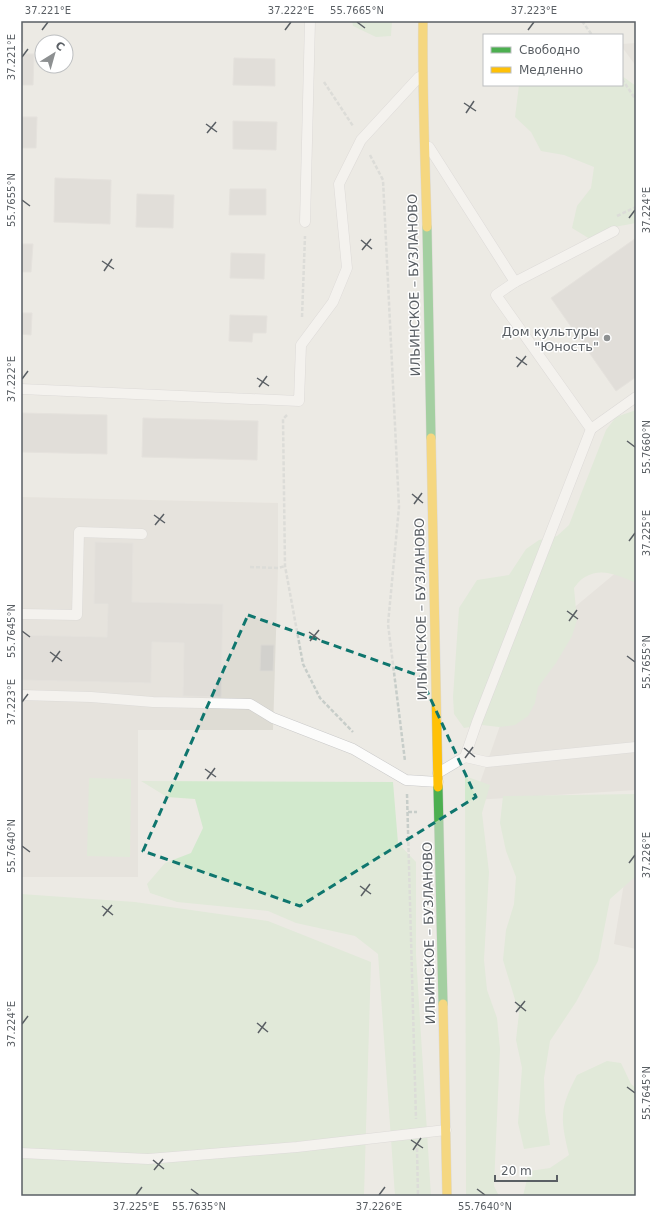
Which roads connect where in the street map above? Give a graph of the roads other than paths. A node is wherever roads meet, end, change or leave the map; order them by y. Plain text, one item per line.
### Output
1 (310, 21) edge
2 (423, 21) edge
3 (422, 74) junction
4 (425, 140) junction
5 (305, 222) road end
6 (614, 230) dead end
7 (515, 282) junction
8 (21, 389) edge
9 (636, 397) edge
10 (591, 429) junction
11 (142, 534) dead end
12 (21, 614) edge
13 (21, 696) edge
14 (636, 748) edge
15 (465, 757) junction
16 (438, 778) junction
17 (446, 1130) junction
18 (21, 1153) edge
19 (448, 1196) edge

1 - 5 lane
2 - 3 street, ИЛЬИНСКОЕ – БУЗЛАНОВО
3 - 4 street, ИЛЬИНСКОЕ – БУЗЛАНОВО
3 - 8 lane
4 - 7 lane
4 - 16 street, ИЛЬИНСКОЕ – БУЗЛАНОВО
6 - 7 lane
7 - 10 lane
9 - 10 lane
10 - 15 lane
11 - 12 lane
13 - 16 lane
14 - 15 lane
15 - 16 lane
16 - 17 street, ИЛЬИНСКОЕ – БУЗЛАНОВО
17 - 18 lane
17 - 19 street, ИЛЬИНСКОЕ – БУЗЛАНОВО

